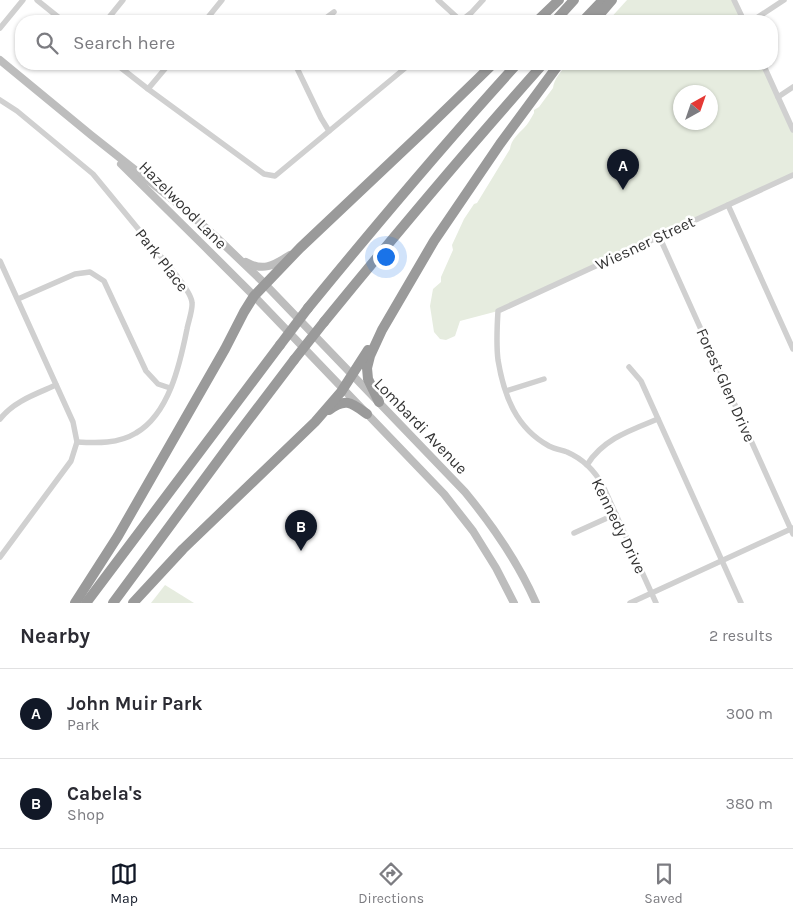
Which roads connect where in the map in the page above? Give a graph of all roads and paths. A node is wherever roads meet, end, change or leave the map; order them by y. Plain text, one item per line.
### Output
1 (23, 0) edge
2 (38, 0) edge
3 (124, 0) edge
4 (222, 0) edge
5 (438, 0) edge
6 (483, 0) edge
7 (559, 0) edge
8 (574, 0) edge
9 (603, 0) edge
10 (612, 0) edge
11 (734, 0) edge
12 (784, 0) edge
13 (334, 12) dead end
14 (56, 15) edge
15 (111, 15) edge
16 (209, 15) edge
17 (330, 15) edge
18 (454, 15) edge
19 (467, 15) edge
20 (543, 15) edge
21 (560, 15) edge
22 (589, 15) edge
23 (599, 15) edge
24 (741, 15) edge
25 (761, 15) edge
26 (0, 28) edge
27 (0, 60) edge
28 (124, 70) edge
29 (164, 70) edge
30 (298, 70) edge
31 (403, 70) edge
32 (487, 70) edge
33 (512, 70) edge
34 (539, 70) edge
35 (555, 70) edge
36 (766, 70) edge
37 (793, 87) edge
38 (148, 89) junction
39 (778, 97) junction
40 (0, 100) edge
41 (793, 130) edge
42 (329, 131) junction
43 (91, 135) junction
44 (793, 175) edge
45 (728, 205) junction
46 (659, 236) junction
47 (300, 248) junction
48 (239, 258) junction
49 (0, 261) edge
50 (265, 284) junction
51 (254, 296) junction
52 (18, 300) junction
53 (498, 310) joint
54 (382, 330) junction
55 (793, 349) edge
56 (630, 367) dead end
57 (352, 375) junction
58 (544, 379) dead end
59 (56, 385) junction
60 (170, 388) junction
61 (343, 388) junction
62 (506, 392) junction
63 (378, 402) junction
64 (368, 414) junction
65 (658, 418) junction
66 (0, 419) edge
67 (315, 422) junction
68 (77, 442) junction
69 (587, 465) junction
70 (616, 514) junction
71 (792, 531) edge
72 (574, 534) dead end
73 (0, 557) edge
74 (722, 561) junction
75 (652, 593) junction
76 (75, 603) edge
77 (86, 603) edge
78 (113, 603) edge
79 (133, 603) edge
80 (514, 603) edge
81 (536, 603) edge
82 (630, 603) edge
83 (656, 603) edge
84 (741, 603) edge

1 - 26 street
2 - 14 street
3 - 15 street
4 - 16 street
5 - 18 street
6 - 19 street
7 - 20 highway
8 - 21 highway
9 - 22 highway
10 - 23 highway
11 - 24 street
12 - 25 street
13 - 17 street
27 - 43 main road, Hazelwood Lane
28 - 38 street
29 - 38 street
30 - 42 street
31 - 42 street
32 - 47 highway
33 - 77 highway, bridge
34 - 78 highway, bridge
35 - 54 highway
36 - 39 street
37 - 39 street
38 - 42 street
39 - 41 street
40 - 60 street, Park Place
43 - 48 main road, Hazelwood Lane
43 - 51 main road, Hazelwood Lane
44 - 45 street, Wiesner Street
45 - 46 street, Wiesner Street
45 - 55 street
46 - 53 street, Wiesner Street
46 - 71 street, Forest Glen Drive
47 - 48 main road
47 - 50 highway
48 - 50 main road, Hazelwood Lane
49 - 52 street
50 - 51 highway
50 - 57 main road, Lombardi Avenue
51 - 61 main road, Lombardi Avenue
51 - 76 highway
52 - 59 street
52 - 60 street
53 - 62 street, Kennedy Drive
54 - 57 highway
54 - 63 highway
56 - 65 street
57 - 61 highway
57 - 63 main road, Lombardi Avenue
58 - 62 street
59 - 66 street
59 - 68 street
60 - 68 street, Park Place
61 - 64 main road, Lombardi Avenue
61 - 67 highway
62 - 69 street, Kennedy Drive
63 - 81 main road, Lombardi Avenue
64 - 67 highway
64 - 80 main road, Lombardi Avenue
65 - 69 street
65 - 74 street
67 - 79 highway
68 - 73 street
69 - 70 street, Kennedy Drive
70 - 72 street
70 - 75 street, Kennedy Drive
71 - 74 street
74 - 75 street
74 - 84 street
75 - 82 street
75 - 83 street, Kennedy Drive

